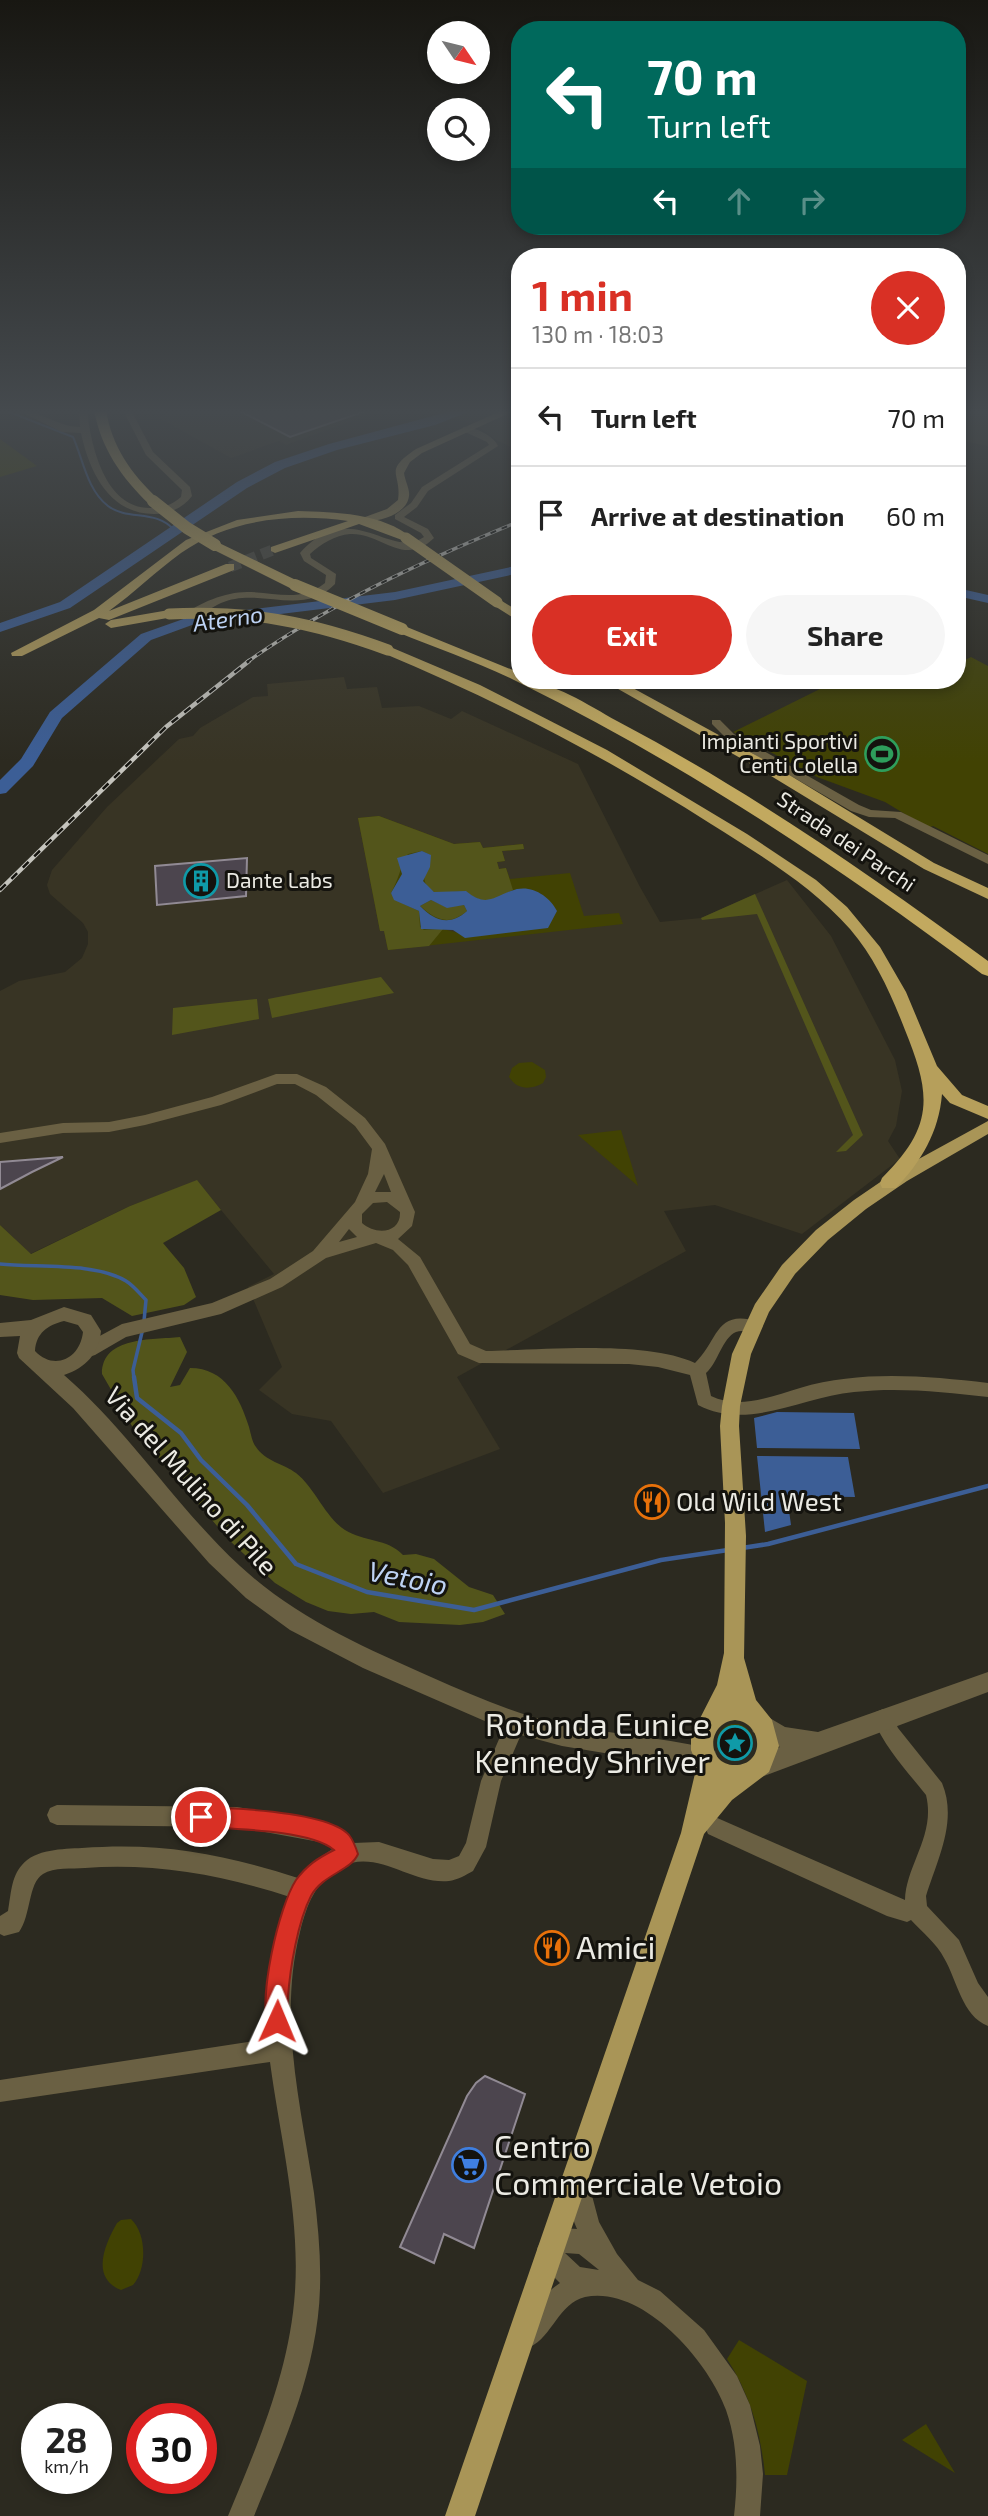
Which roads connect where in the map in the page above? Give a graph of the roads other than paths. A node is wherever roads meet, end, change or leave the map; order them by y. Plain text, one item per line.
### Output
1 (189, 527) edge
2 (226, 527) edge
3 (341, 527) edge
4 (378, 527) edge
5 (416, 527) edge
6 (275, 549) tunnel mouth
7 (230, 567) tunnel mouth
8 (511, 612) edge
9 (176, 617) junction
10 (404, 626) junction
11 (17, 653) junction
12 (0, 660) edge
13 (511, 667) edge
14 (511, 674) edge
15 (542, 689) edge
16 (559, 689) edge
17 (626, 689) edge
18 (716, 722) dead end
19 (988, 860) edge
20 (988, 894) edge
21 (988, 958) edge
22 (988, 970) edge
23 (929, 1066) junction
24 (988, 1113) edge
25 (988, 1126) edge
26 (988, 1137) edge
27 (0, 1138) edge
28 (380, 1148) junction
29 (889, 1183) junction
30 (358, 1207) junction
31 (406, 1214) junction
32 (377, 1238) junction
33 (319, 1255) junction
34 (414, 1261) junction
35 (755, 1322) junction
36 (34, 1327) junction
37 (0, 1330) edge
38 (0, 1339) edge
39 (94, 1340) junction
40 (26, 1353) junction
41 (41, 1367) junction
42 (697, 1371) junction
43 (988, 1390) edge
44 (75, 1395) junction
45 (730, 1408) junction
46 (735, 1650) junction
47 (988, 1682) edge
48 (883, 1719) junction
49 (757, 1721) junction
50 (708, 1722) junction
51 (516, 1723) junction
52 (818, 1743) junction
53 (656, 1747) junction
54 (708, 1761) junction
55 (753, 1771) junction
56 (57, 1815) dead end
57 (704, 1830) junction
58 (348, 1854) junction
59 (302, 1890) junction
60 (916, 1908) junction
61 (4, 1925) dead end
62 (988, 2015) edge
63 (280, 2049) junction
64 (0, 2091) edge
65 (577, 2170) junction
66 (549, 2249) junction
67 (602, 2274) junction
68 (515, 2355) junction
69 (241, 2516) edge
70 (460, 2516) edge
71 (747, 2516) edge

1 - 10 highway, bridge
2 - 11 highway, bridge
3 - 6 highway
4 - 8 highway, bridge
5 - 9 street
7 - 11 highway
9 - 11 highway
9 - 23 highway, bridge
10 - 13 highway
10 - 14 highway
11 - 12 highway
15 - 22 highway, Strada dei Parchi
16 - 21 highway, Strada dei Parchi
17 - 20 highway
18 - 19 street
23 - 24 highway
23 - 29 highway
25 - 29 main road
26 - 35 main road
27 - 28 street
28 - 30 street
28 - 31 street
29 - 35 main road
30 - 31 street
30 - 32 street
30 - 33 street
31 - 32 street
31 - 34 street
32 - 33 street
32 - 34 street
33 - 39 street
34 - 42 street
35 - 42 street
35 - 45 main road
36 - 37 street
36 - 39 street
36 - 40 street
38 - 40 street
39 - 41 street
39 - 44 street, Via del Mulino di Pile
40 - 41 street
41 - 44 street, Via del Mulino di Pile
42 - 45 street
43 - 45 street
44 - 51 street, Via del Mulino di Pile
45 - 46 main road
46 - 49 main road
46 - 50 main road
47 - 48 street
48 - 52 street
48 - 60 street
49 - 50 main road
49 - 52 street
49 - 55 main road
50 - 53 street, Via del Mulino di Pile
50 - 54 main road
51 - 53 street, Via del Mulino di Pile
51 - 58 street
52 - 55 street
53 - 54 street, Via del Mulino di Pile
54 - 55 main road
54 - 57 main road
55 - 57 main road
56 - 58 street
57 - 60 street
57 - 65 main road
58 - 59 street
59 - 61 street
59 - 63 street
60 - 62 street
63 - 64 street
63 - 69 street
65 - 66 main road
65 - 67 street
66 - 67 street
66 - 67 street
66 - 68 main road
67 - 68 street
67 - 71 street
68 - 70 main road

